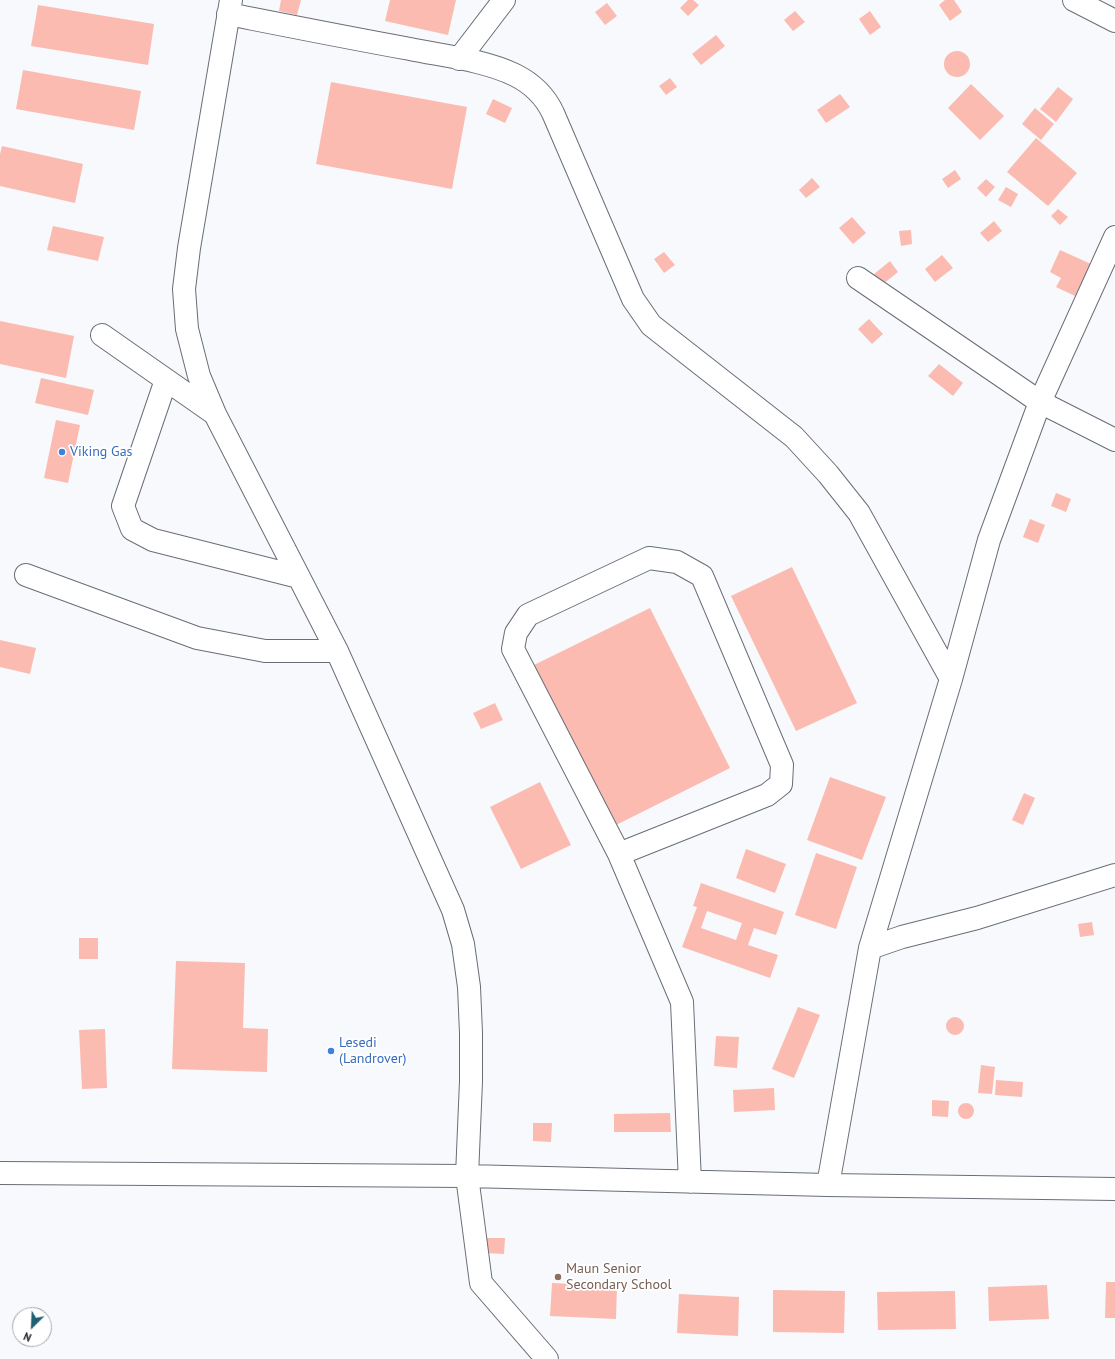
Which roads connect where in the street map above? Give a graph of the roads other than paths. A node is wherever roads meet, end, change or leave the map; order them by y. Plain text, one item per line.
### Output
1 (504, 0) edge
2 (1074, 0) edge
3 (230, 7) edge
4 (1115, 21) edge
5 (459, 59) junction
6 (1115, 237) edge
7 (858, 278) dead end
8 (102, 335) dead end
9 (166, 380) junction
10 (1040, 402) junction
11 (215, 414) junction
12 (1115, 440) edge
13 (26, 575) dead end
14 (299, 578) junction
15 (337, 651) junction
16 (951, 679) junction
17 (619, 854) junction
18 (1115, 875) edge
19 (870, 948) junction
20 (0, 1173) edge
21 (467, 1176) junction
22 (690, 1182) junction
23 (828, 1185) junction
24 (1115, 1189) edge
25 (547, 1359) edge

1 - 5 street
2 - 4 street
3 - 5 street
3 - 11 street
5 - 16 street
6 - 10 street
7 - 10 street
8 - 9 street
9 - 11 street
9 - 14 street
10 - 12 street
10 - 16 street
11 - 14 street
13 - 15 street
14 - 15 street
15 - 21 street
16 - 19 street
17 - 17 street
17 - 22 street
18 - 19 street
19 - 23 street
20 - 21 street
21 - 22 street
21 - 25 street
22 - 23 street
23 - 24 street

